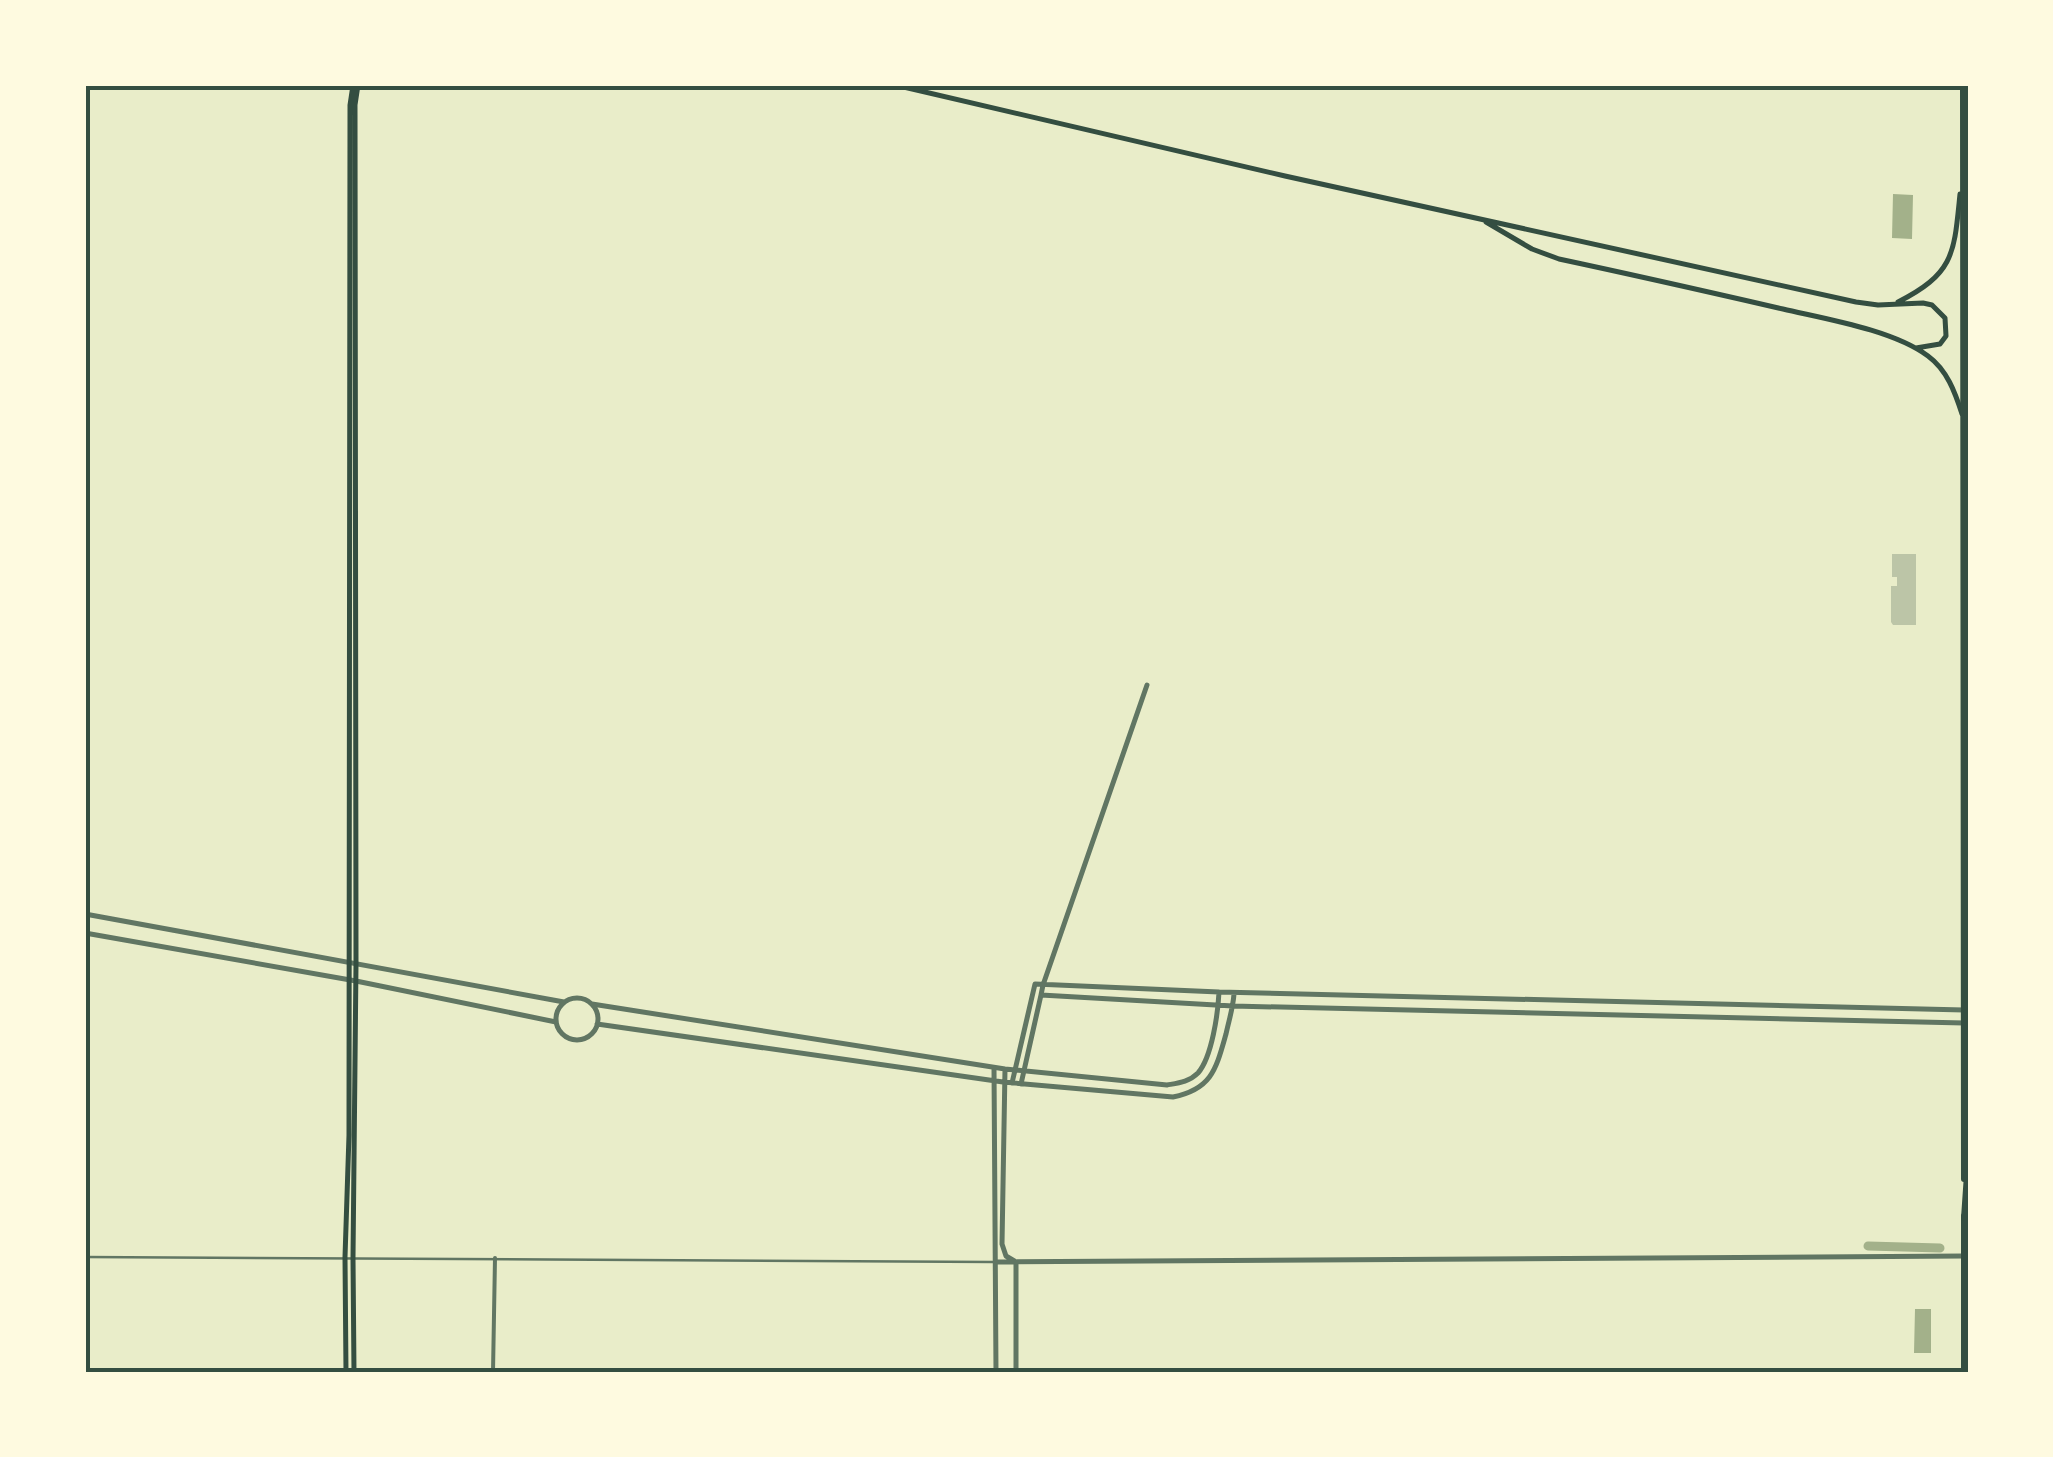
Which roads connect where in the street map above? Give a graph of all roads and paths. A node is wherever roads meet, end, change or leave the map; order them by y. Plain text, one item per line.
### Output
1 (356, 85) edge
2 (895, 85) edge
3 (1962, 85) edge
4 (1963, 172) junction
5 (1479, 218) junction
6 (1892, 304) junction
7 (1916, 348) junction
8 (1963, 418) junction
9 (1147, 685) dead end
10 (85, 914) edge
11 (85, 933) edge
12 (348, 963) junction
13 (356, 964) junction
14 (348, 980) junction
15 (356, 981) junction
16 (1043, 984) junction
17 (1219, 992) junction
18 (1234, 992) junction
19 (1041, 995) junction
20 (564, 1002) junction
21 (592, 1004) junction
22 (1219, 1005) junction
23 (1233, 1006) junction
24 (1964, 1010) junction
25 (556, 1022) junction
26 (1964, 1023) junction
27 (597, 1024) junction
28 (994, 1068) junction
29 (1005, 1070) junction
30 (1018, 1071) junction
31 (993, 1081) junction
32 (1003, 1082) junction
33 (1012, 1083) junction
34 (1021, 1084) junction
35 (1968, 1160) edge
36 (1964, 1218) junction
37 (85, 1256) edge
38 (1964, 1256) junction
39 (349, 1258) junction
40 (496, 1258) junction
41 (995, 1262) junction
42 (1016, 1262) junction
43 (346, 1372) edge
44 (354, 1372) edge
45 (493, 1372) edge
46 (996, 1372) edge
47 (1016, 1372) edge
48 (1964, 1372) edge

1 - 12 main road
1 - 13 main road
2 - 5 main road
3 - 4 main road
4 - 6 main road
4 - 8 main road
5 - 6 main road
5 - 7 main road
6 - 7 main road
7 - 8 main road
8 - 24 main road
9 - 16 street
10 - 12 street
11 - 14 street
12 - 13 street
12 - 14 main road
13 - 15 main road
13 - 20 street
14 - 15 street
14 - 39 main road
15 - 25 street
15 - 39 main road
16 - 17 street
16 - 19 street
16 - 30 street
17 - 18 street
17 - 22 street
18 - 23 street
18 - 24 street
19 - 22 street
19 - 30 street
20 - 21 street
20 - 25 street
21 - 27 street
21 - 28 street
22 - 23 street
22 - 30 street
23 - 26 street
23 - 34 street
24 - 26 main road
25 - 27 street
26 - 36 main road
27 - 31 street
28 - 29 street
28 - 31 street
29 - 30 street
29 - 32 street
30 - 33 street
30 - 34 street
31 - 32 street
31 - 41 street
32 - 33 street
32 - 42 street
33 - 34 street
35 - 36 main road
36 - 38 main road
37 - 39 lane
38 - 42 street
38 - 48 main road
39 - 40 lane
39 - 43 main road
39 - 44 main road
40 - 41 lane
40 - 45 street
41 - 42 street
41 - 46 street
42 - 47 street

